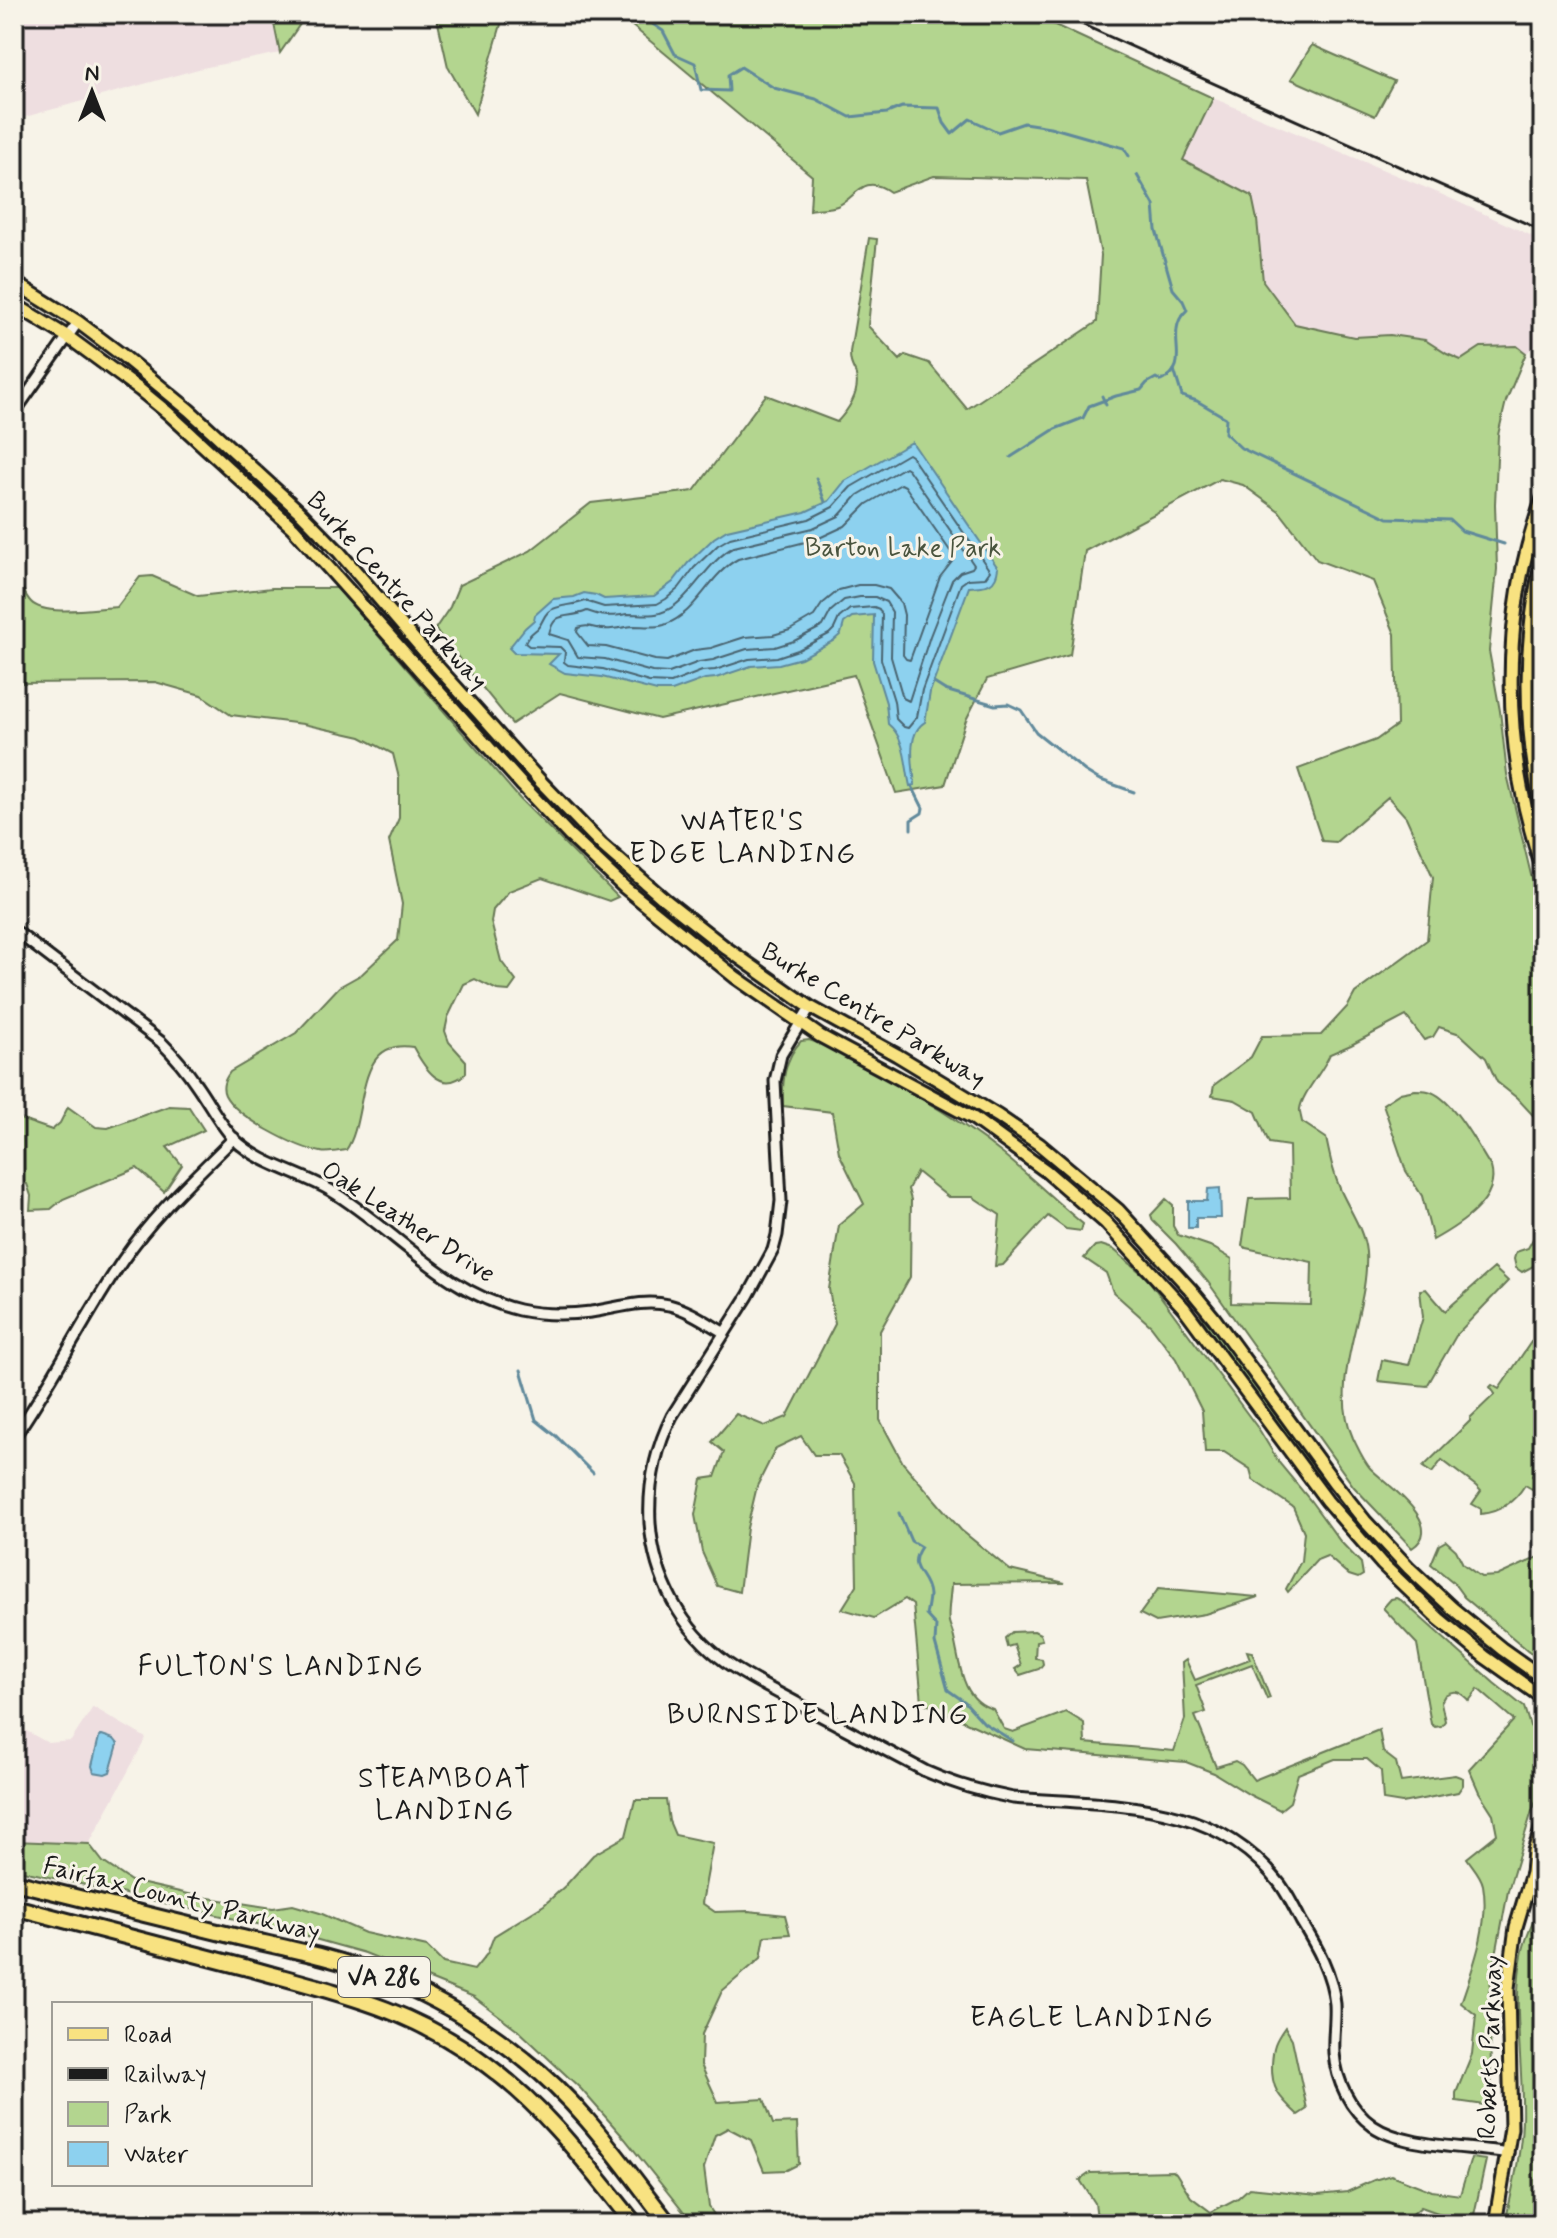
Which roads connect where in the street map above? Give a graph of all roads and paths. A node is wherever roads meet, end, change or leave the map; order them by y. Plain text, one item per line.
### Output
1 (14, 282) edge
2 (14, 304) edge
3 (78, 322) junction
4 (68, 337) junction
5 (14, 413) edge
6 (1543, 498) edge
7 (1543, 555) edge
8 (1543, 813) edge
9 (1527, 817) junction
10 (1543, 870) edge
11 (14, 930) edge
12 (810, 1007) junction
13 (800, 1021) junction
14 (234, 1138) junction
15 (723, 1332) junction
16 (14, 1437) edge
17 (1409, 1568) junction
18 (1398, 1580) junction
19 (1543, 1678) edge
20 (1543, 1698) edge
21 (1543, 1824) edge
22 (1543, 1863) edge
23 (1532, 1873) junction
24 (14, 1882) edge
25 (14, 1907) edge
26 (1508, 2153) junction
27 (635, 2224) edge
28 (669, 2224) edge
29 (1495, 2224) edge

1 - 3 main road, Burke Centre Parkway
2 - 4 main road, Burke Centre Parkway
3 - 4 street
3 - 12 main road, Burke Centre Parkway
4 - 5 street
4 - 13 main road, Burke Centre Parkway
6 - 9 main road
7 - 8 main road
8 - 9 street
9 - 10 main road
11 - 14 street, Oak Leather Drive
12 - 13 street
12 - 17 main road, Burke Centre Parkway
13 - 15 street
13 - 18 main road, Burke Centre Parkway
14 - 15 street, Oak Leather Drive
14 - 16 street
15 - 26 street
17 - 18 main road
17 - 19 main road, Burke Centre Parkway
18 - 20 main road, Burke Centre Parkway
21 - 23 main road, Roberts Parkway
22 - 23 main road
23 - 26 main road, Roberts Parkway
24 - 28 highway, Fairfax County Parkway / VA 286
25 - 27 highway, Fairfax County Parkway / VA 286
26 - 29 main road, Roberts Parkway

